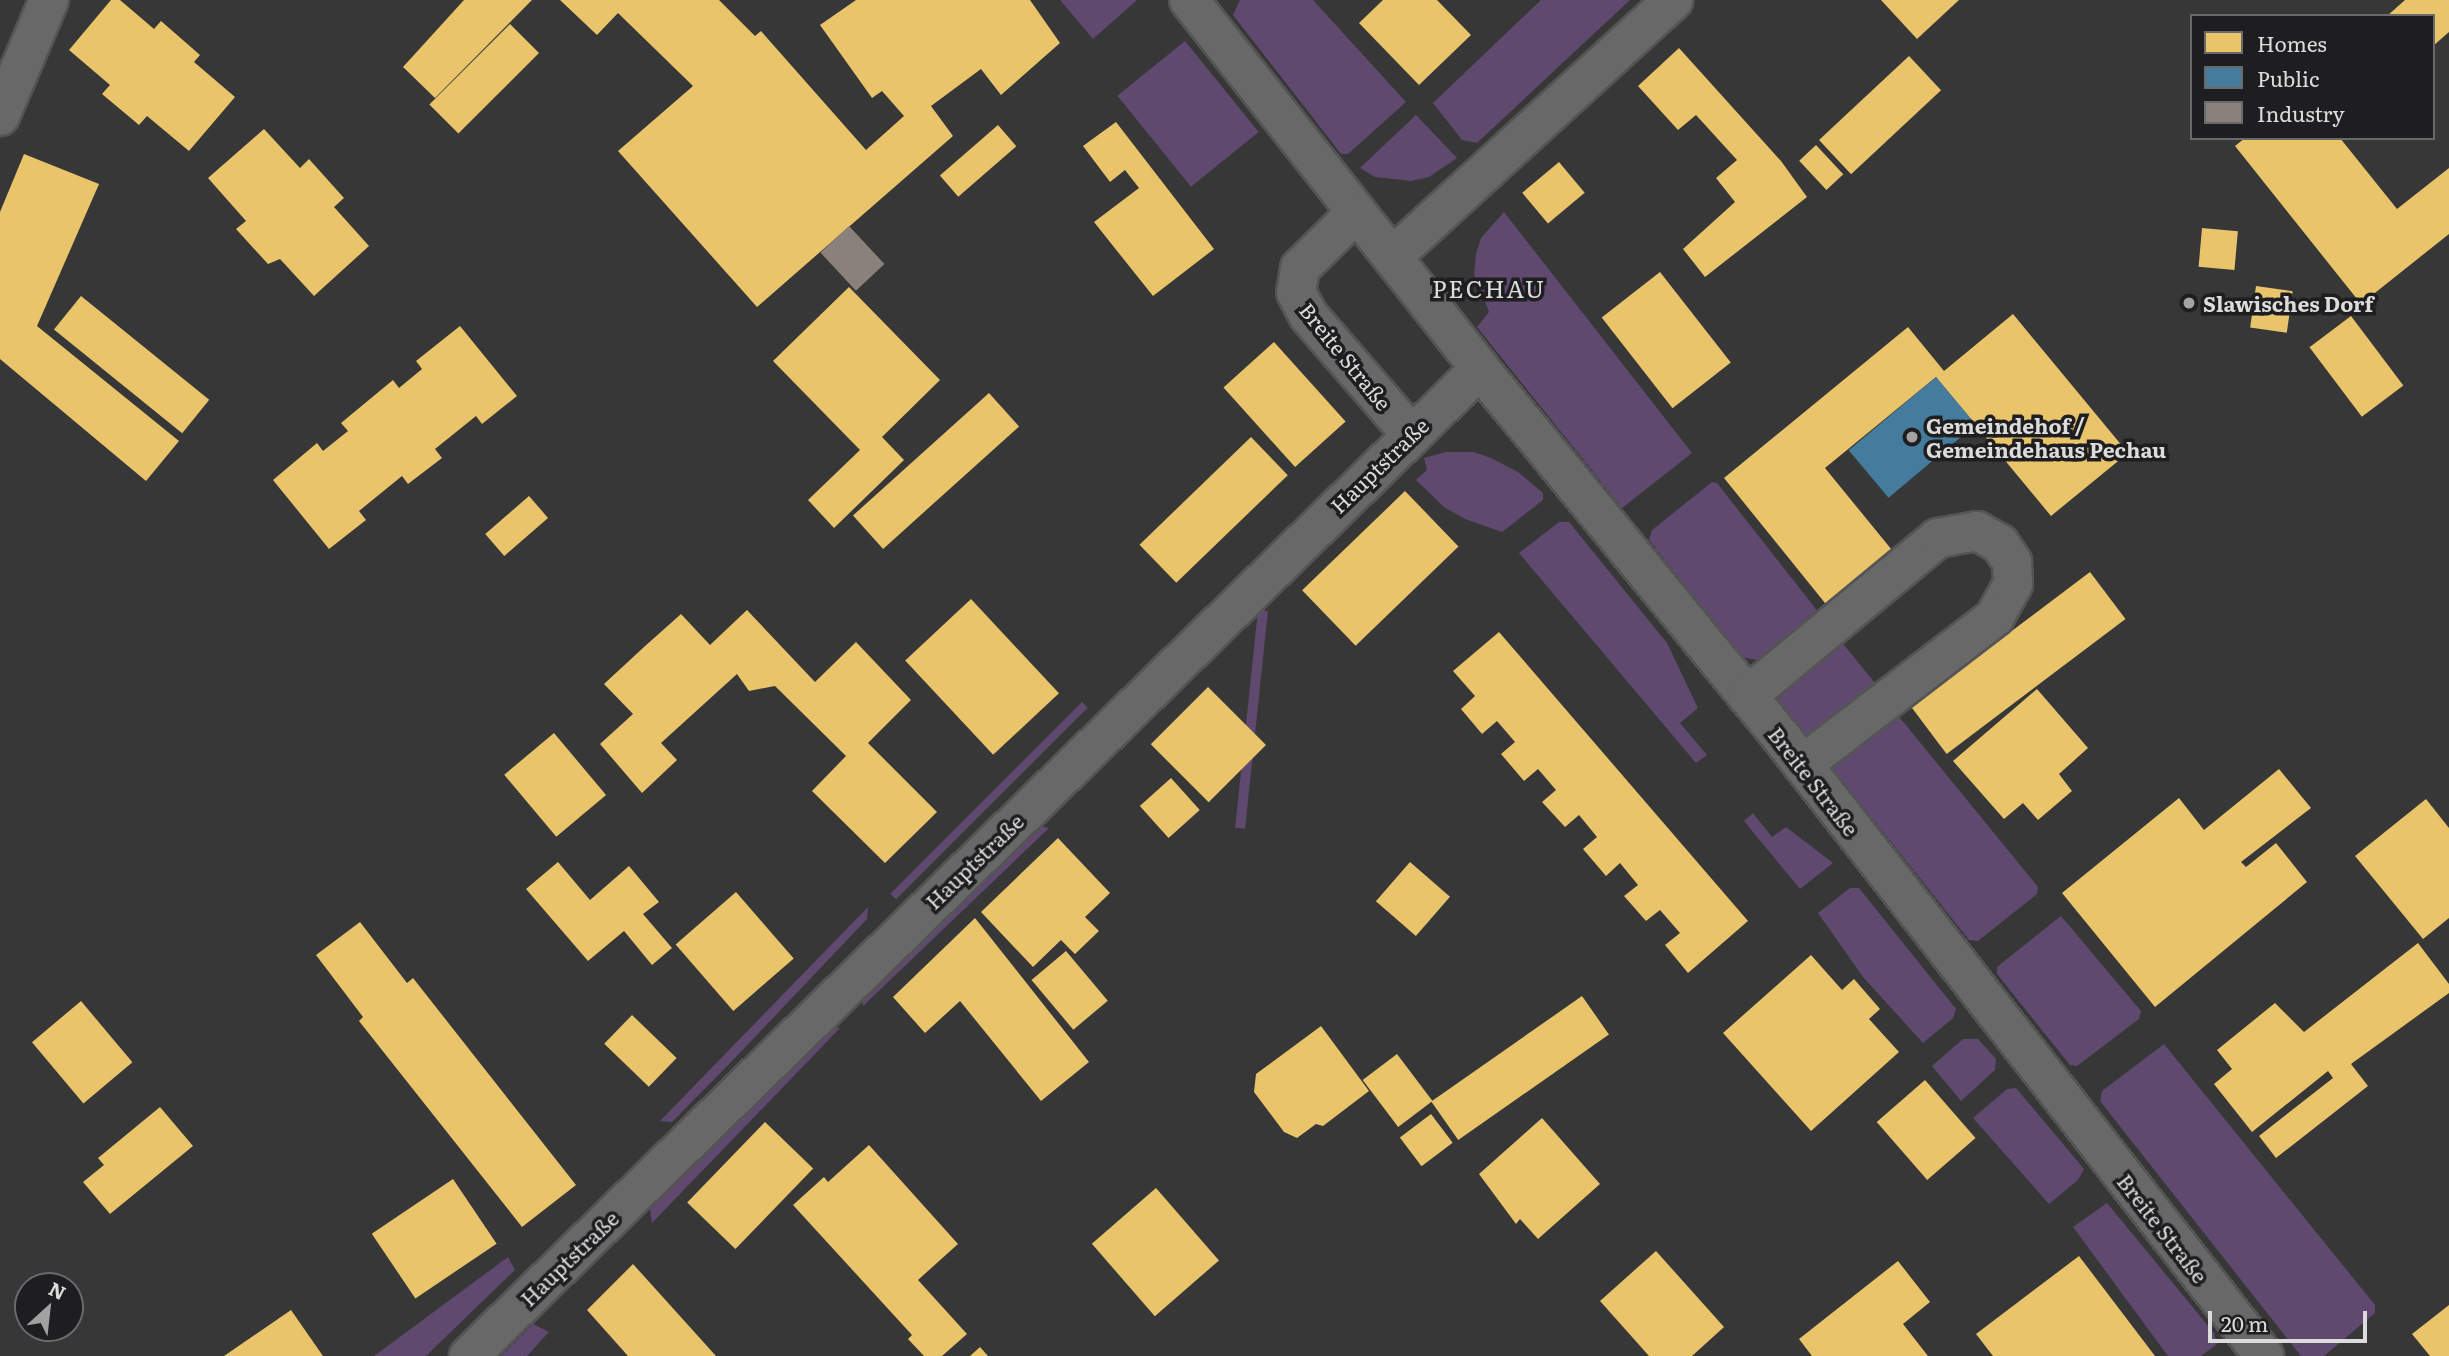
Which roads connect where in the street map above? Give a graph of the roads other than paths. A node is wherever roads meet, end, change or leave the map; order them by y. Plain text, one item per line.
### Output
1 (49, 0) edge
2 (1189, 0) edge
3 (1673, 0) edge
4 (0, 116) edge
5 (1356, 213) junction
6 (1392, 257) junction
7 (1480, 369) junction
8 (1410, 433) junction
9 (1747, 696) junction
10 (1802, 765) junction
11 (469, 1356) edge
12 (2263, 1356) edge

1 - 4 street
2 - 5 street, Breite Straße
3 - 6 street
5 - 6 street, Breite Straße
5 - 8 street, Breite Straße
6 - 7 street, Breite Straße
7 - 8 street, Hauptstraße
7 - 9 street, Breite Straße
8 - 11 street, Hauptstraße
9 - 10 street, Breite Straße
9 - 10 street
10 - 12 street, Breite Straße

